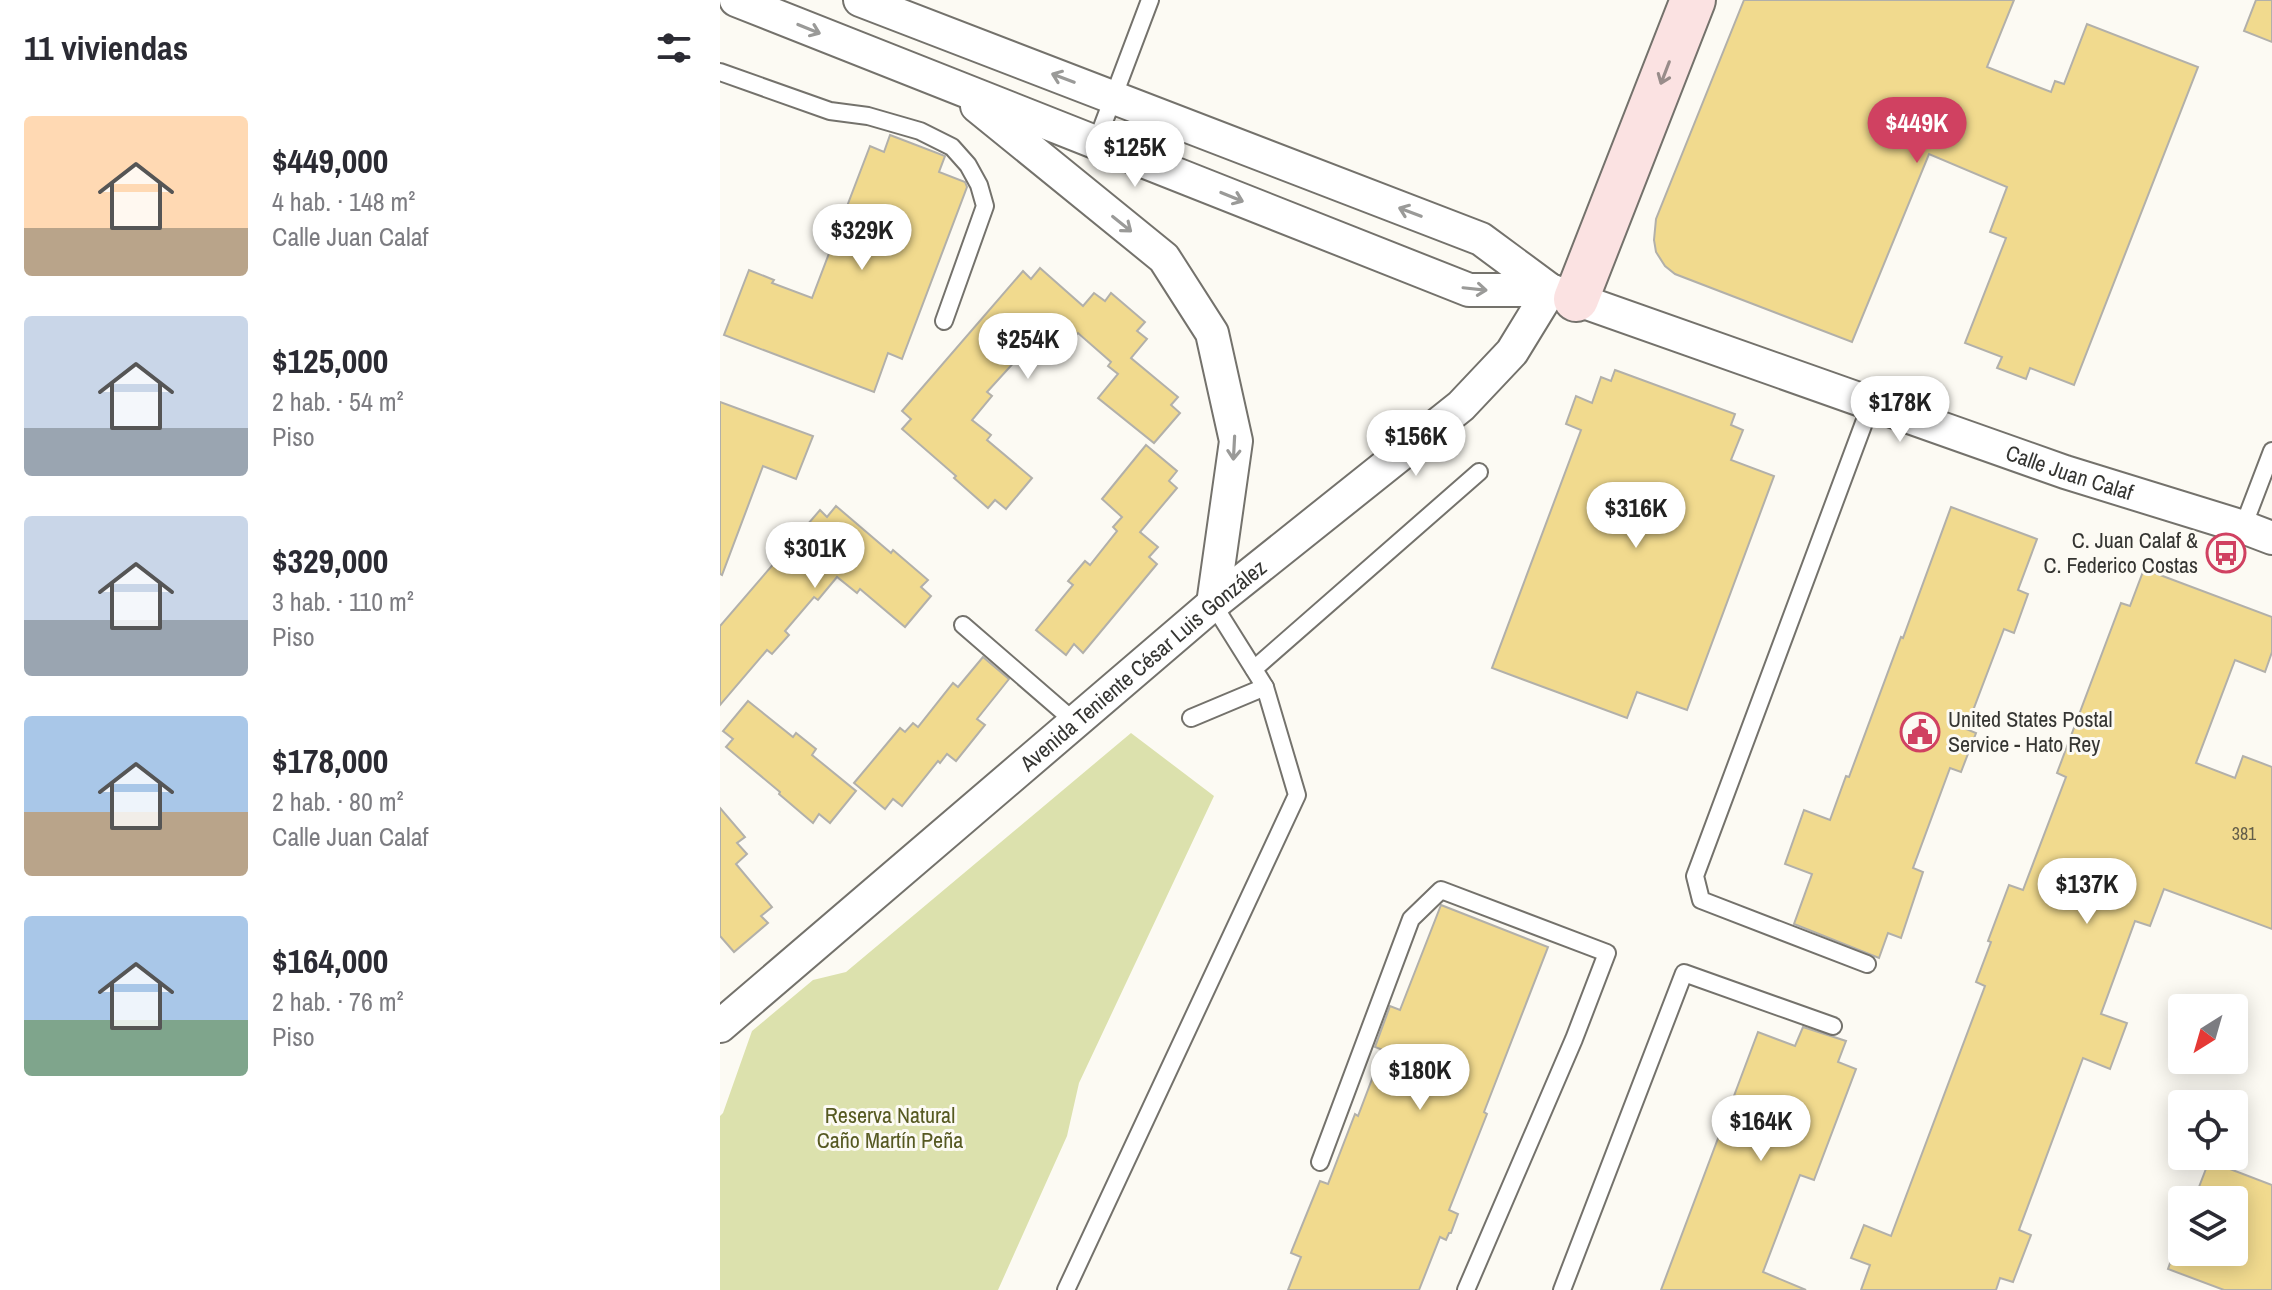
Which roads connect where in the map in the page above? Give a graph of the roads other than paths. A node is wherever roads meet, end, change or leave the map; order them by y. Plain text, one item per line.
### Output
1 (736, 0) edge
2 (860, 0) edge
3 (1150, 0) edge
4 (1693, 0) edge
5 (720, 72) edge
6 (953, 86) junction
7 (1113, 97) junction
8 (1096, 143) junction
9 (1563, 295) junction
10 (944, 321) dead end
11 (1871, 404) junction
12 (2272, 451) edge
13 (1479, 472) dead end
14 (2257, 532) edge
15 (1213, 604) junction
16 (963, 625) dead end
17 (1254, 669) junction
18 (1265, 687) junction
19 (1191, 718) dead end
20 (1075, 722) junction
21 (1867, 964) dead end
22 (720, 1026) edge
23 (1833, 1026) dead end
24 (1320, 1162) dead end
25 (1066, 1290) edge
26 (1466, 1290) edge
27 (1562, 1290) edge

1 -> 6 street
7 -> 2 street
3 - 7 lane
4 -> 9 street, Avenida Teniente César Luis González
5 - 10 lane
6 - 8 street
6 -> 15 street
7 - 8 lane
9 -> 7 street
8 -> 9 street
9 - 11 street, Calle Juan Calaf
9 - 15 street, Avenida Teniente César Luis González
11 - 14 street, Calle Juan Calaf
11 - 21 lane
12 - 14 lane
13 - 17 lane
15 - 17 lane
15 - 20 street, Avenida Teniente César Luis González
16 - 20 lane
17 - 18 lane
18 - 19 lane
18 - 25 lane
20 - 22 street, Avenida Teniente César Luis González
23 - 27 lane
24 - 26 lane

